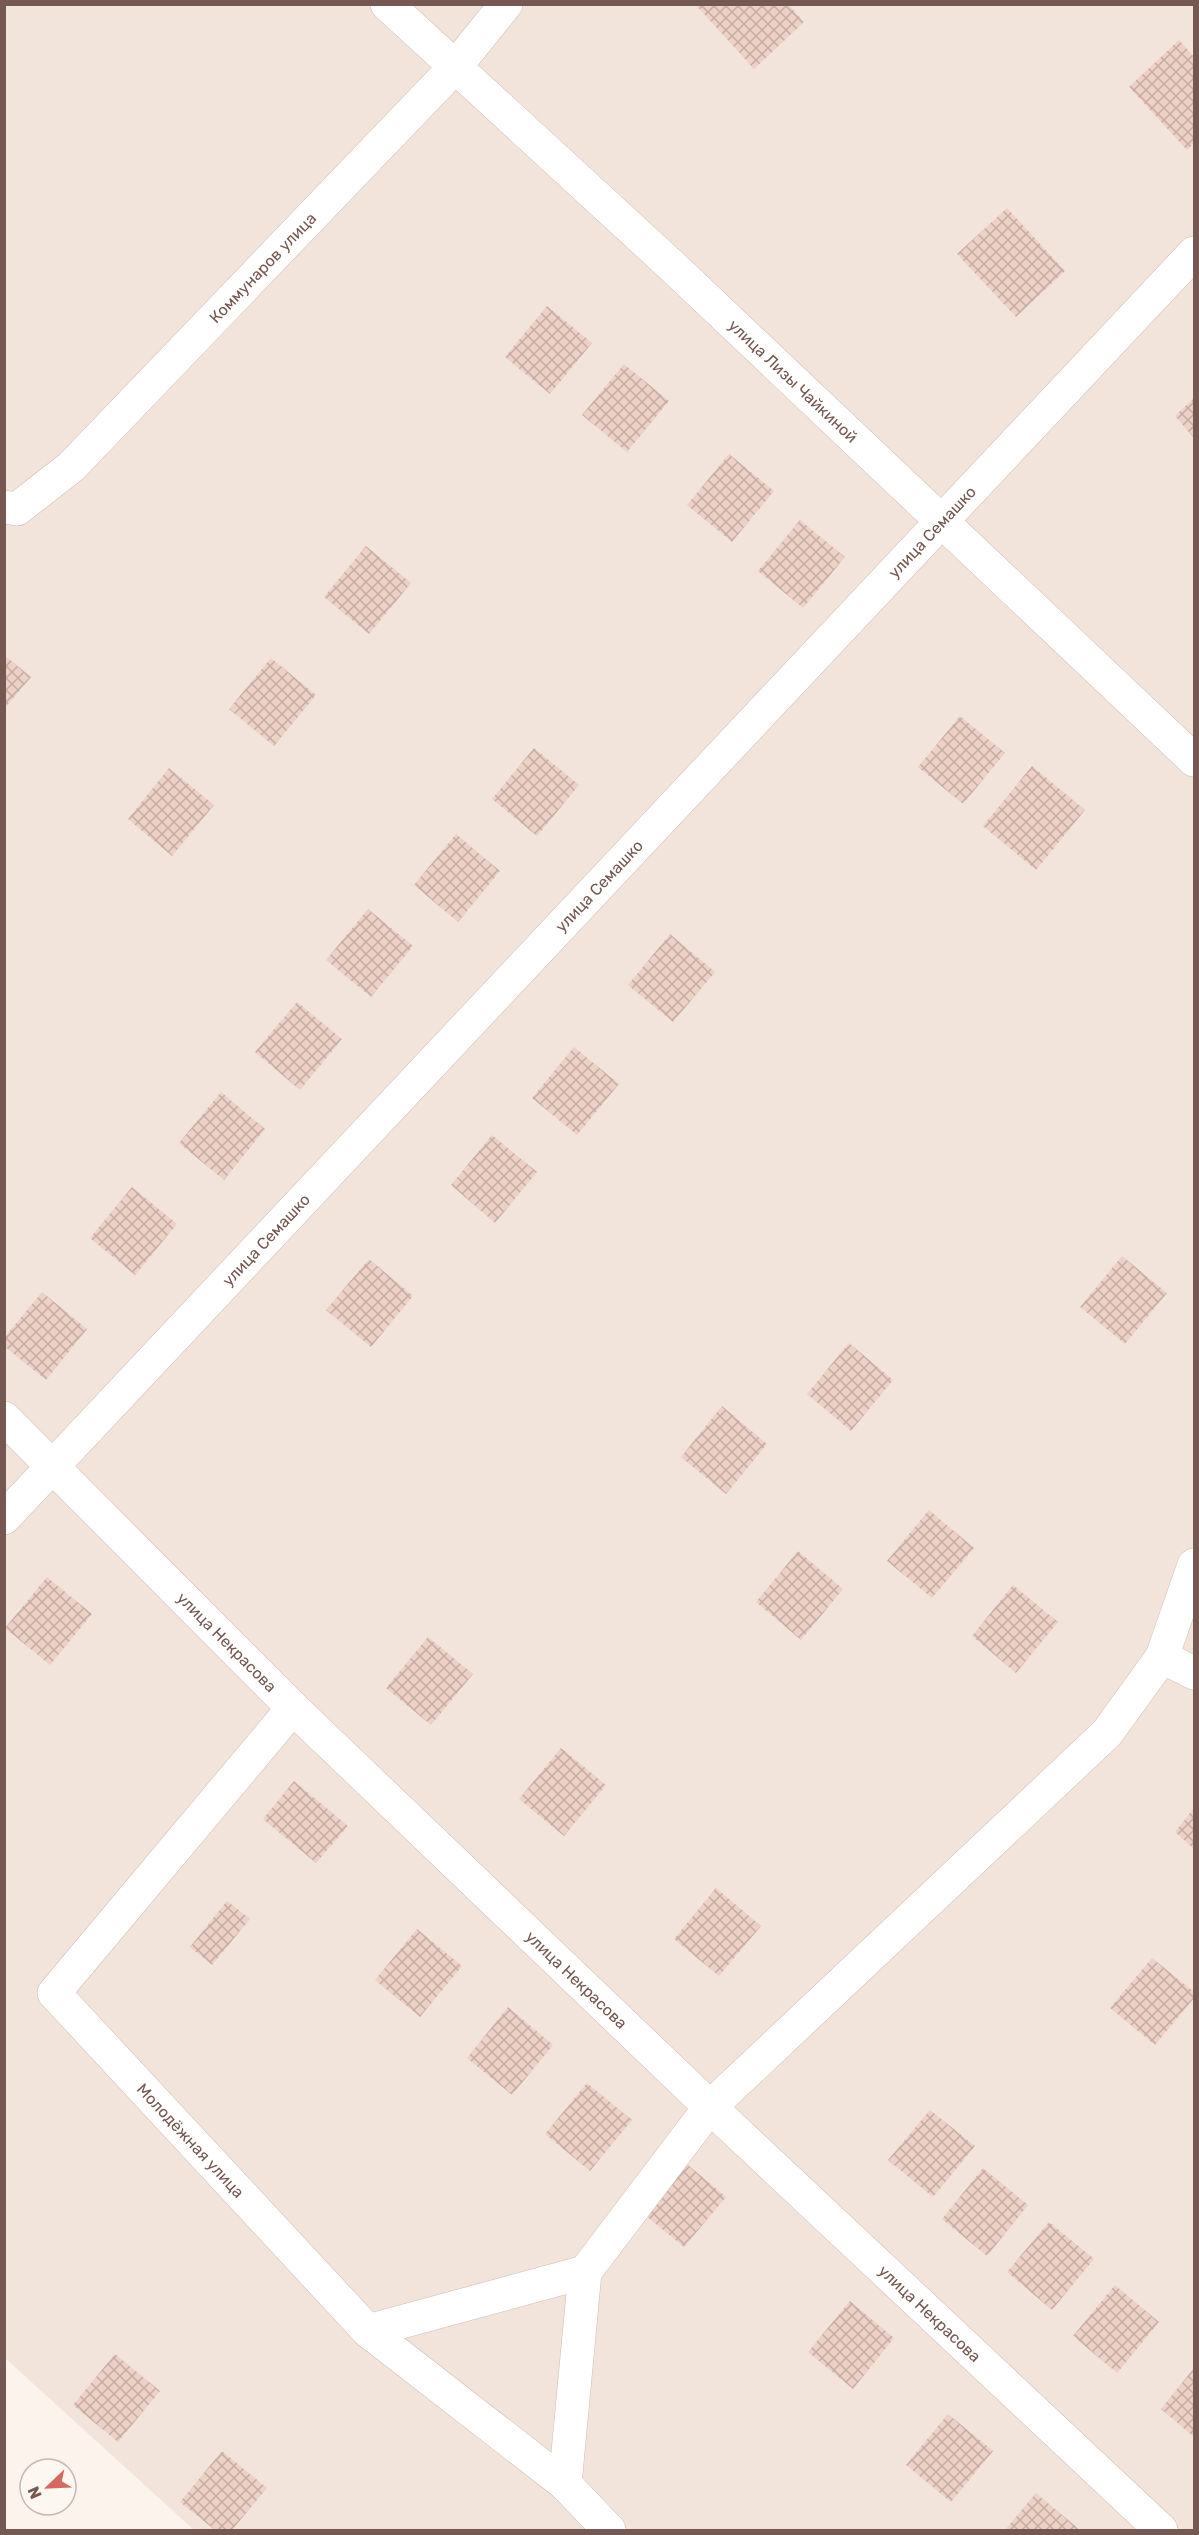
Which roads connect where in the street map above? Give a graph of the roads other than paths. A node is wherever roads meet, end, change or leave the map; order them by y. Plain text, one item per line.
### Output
1 (387, 4) edge
2 (506, 4) edge
3 (456, 66) junction
4 (1194, 253) edge
5 (4, 507) edge
6 (942, 520) junction
7 (1194, 760) edge
8 (4, 1418) edge
9 (55, 1467) junction
10 (4, 1518) edge
11 (1194, 1565) edge
12 (1162, 1657) junction
13 (1194, 1673) edge
14 (293, 1708) junction
15 (710, 2107) junction
16 (585, 2272) junction
17 (368, 2331) junction
18 (565, 2484) junction
19 (609, 2530) edge
20 (1161, 2530) edge

1 - 3 street, улица Лизы Чайкиной
2 - 3 street, Коммунаров улица
3 - 5 street, Коммунаров улица
3 - 6 street, улица Лизы Чайкиной
4 - 6 street, улица Семашко
6 - 7 street, улица Лизы Чайкиной
6 - 9 street, улица Семашко
8 - 9 street, улица Некрасова
9 - 10 street, улица Семашко
9 - 14 street, улица Некрасова
11 - 12 street
12 - 13 street
12 - 15 street
14 - 15 street, улица Некрасова
14 - 17 street, Молодёжная улица
15 - 16 street
15 - 20 street, улица Некрасова
16 - 17 street
16 - 18 street
17 - 18 street, Молодёжная улица
18 - 19 street, Молодёжная улица

